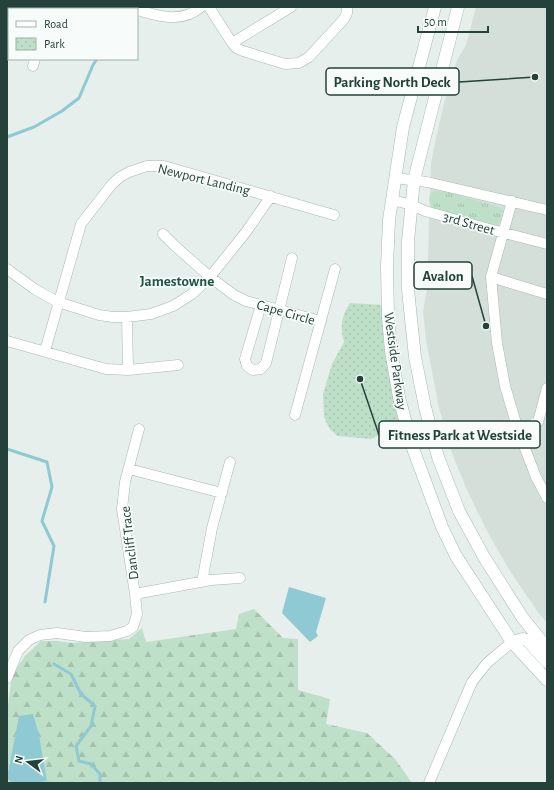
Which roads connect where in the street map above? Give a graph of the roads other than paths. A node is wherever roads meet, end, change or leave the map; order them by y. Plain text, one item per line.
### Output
1 (201, 7) edge
2 (209, 7) edge
3 (290, 7) edge
4 (347, 7) edge
5 (435, 7) edge
6 (458, 7) edge
7 (138, 10) edge
8 (232, 43) junction
9 (395, 178) junction
10 (414, 180) junction
11 (270, 196) junction
12 (392, 200) junction
13 (512, 201) junction
14 (412, 205) junction
15 (547, 210) edge
16 (334, 215) dead end
17 (503, 233) junction
18 (163, 234) dead end
19 (547, 244) edge
20 (292, 258) dead end
21 (7, 269) edge
22 (335, 269) dead end
23 (210, 277) junction
24 (491, 277) junction
25 (547, 294) edge
26 (58, 302) junction
27 (261, 305) junction
28 (279, 310) junction
29 (127, 317) junction
30 (321, 321) junction
31 (7, 341) edge
32 (45, 352) junction
33 (178, 364) dead end
34 (128, 370) junction
35 (547, 388) edge
36 (295, 415) dead end
37 (139, 429) dead end
38 (518, 430) junction
39 (230, 462) dead end
40 (129, 469) junction
41 (222, 493) junction
42 (547, 498) edge
43 (240, 578) dead end
44 (202, 582) junction
45 (135, 594) junction
46 (512, 642) junction
47 (547, 648) edge
48 (547, 662) edge
49 (7, 678) edge
50 (547, 680) edge
51 (429, 783) edge

1 - 7 street
2 - 8 street
3 - 8 street
4 - 8 street
5 - 9 main road, Westside Parkway
6 - 10 main road, Westside Parkway
9 - 10 street, 3rd Street
9 - 12 main road, Westside Parkway
10 - 13 street, 3rd Street
10 - 14 main road, Westside Parkway
11 - 16 street, Newport Landing
11 - 23 street
11 - 26 street, Newport Landing
12 - 14 street, 3rd Street
12 - 46 main road, Westside Parkway
13 - 15 street, 3rd Street
13 - 17 street
14 - 17 street, 3rd Street
14 - 47 main road, Westside Parkway
17 - 19 street, 3rd Street
17 - 24 street
18 - 23 street, Cape Circle
20 - 28 street
21 - 26 street
22 - 30 street
23 - 27 street, Cape Circle
23 - 29 street
24 - 25 street
24 - 38 street
26 - 29 street
26 - 32 street, Newport Landing
27 - 28 street, Cape Circle
27 - 28 street
28 - 30 street, Cape Circle
29 - 34 street
30 - 36 street, Cape Circle
31 - 32 street
32 - 34 street
33 - 34 street
35 - 38 street
37 - 40 street, Dancliff Trace
38 - 42 street
39 - 41 street
40 - 41 street
40 - 45 street, Dancliff Trace
41 - 44 street
43 - 44 street, Dancliff Trace
44 - 45 street, Dancliff Trace
45 - 49 street, Dancliff Trace
46 - 48 main road
46 - 50 main road, Westside Parkway
46 - 51 street

